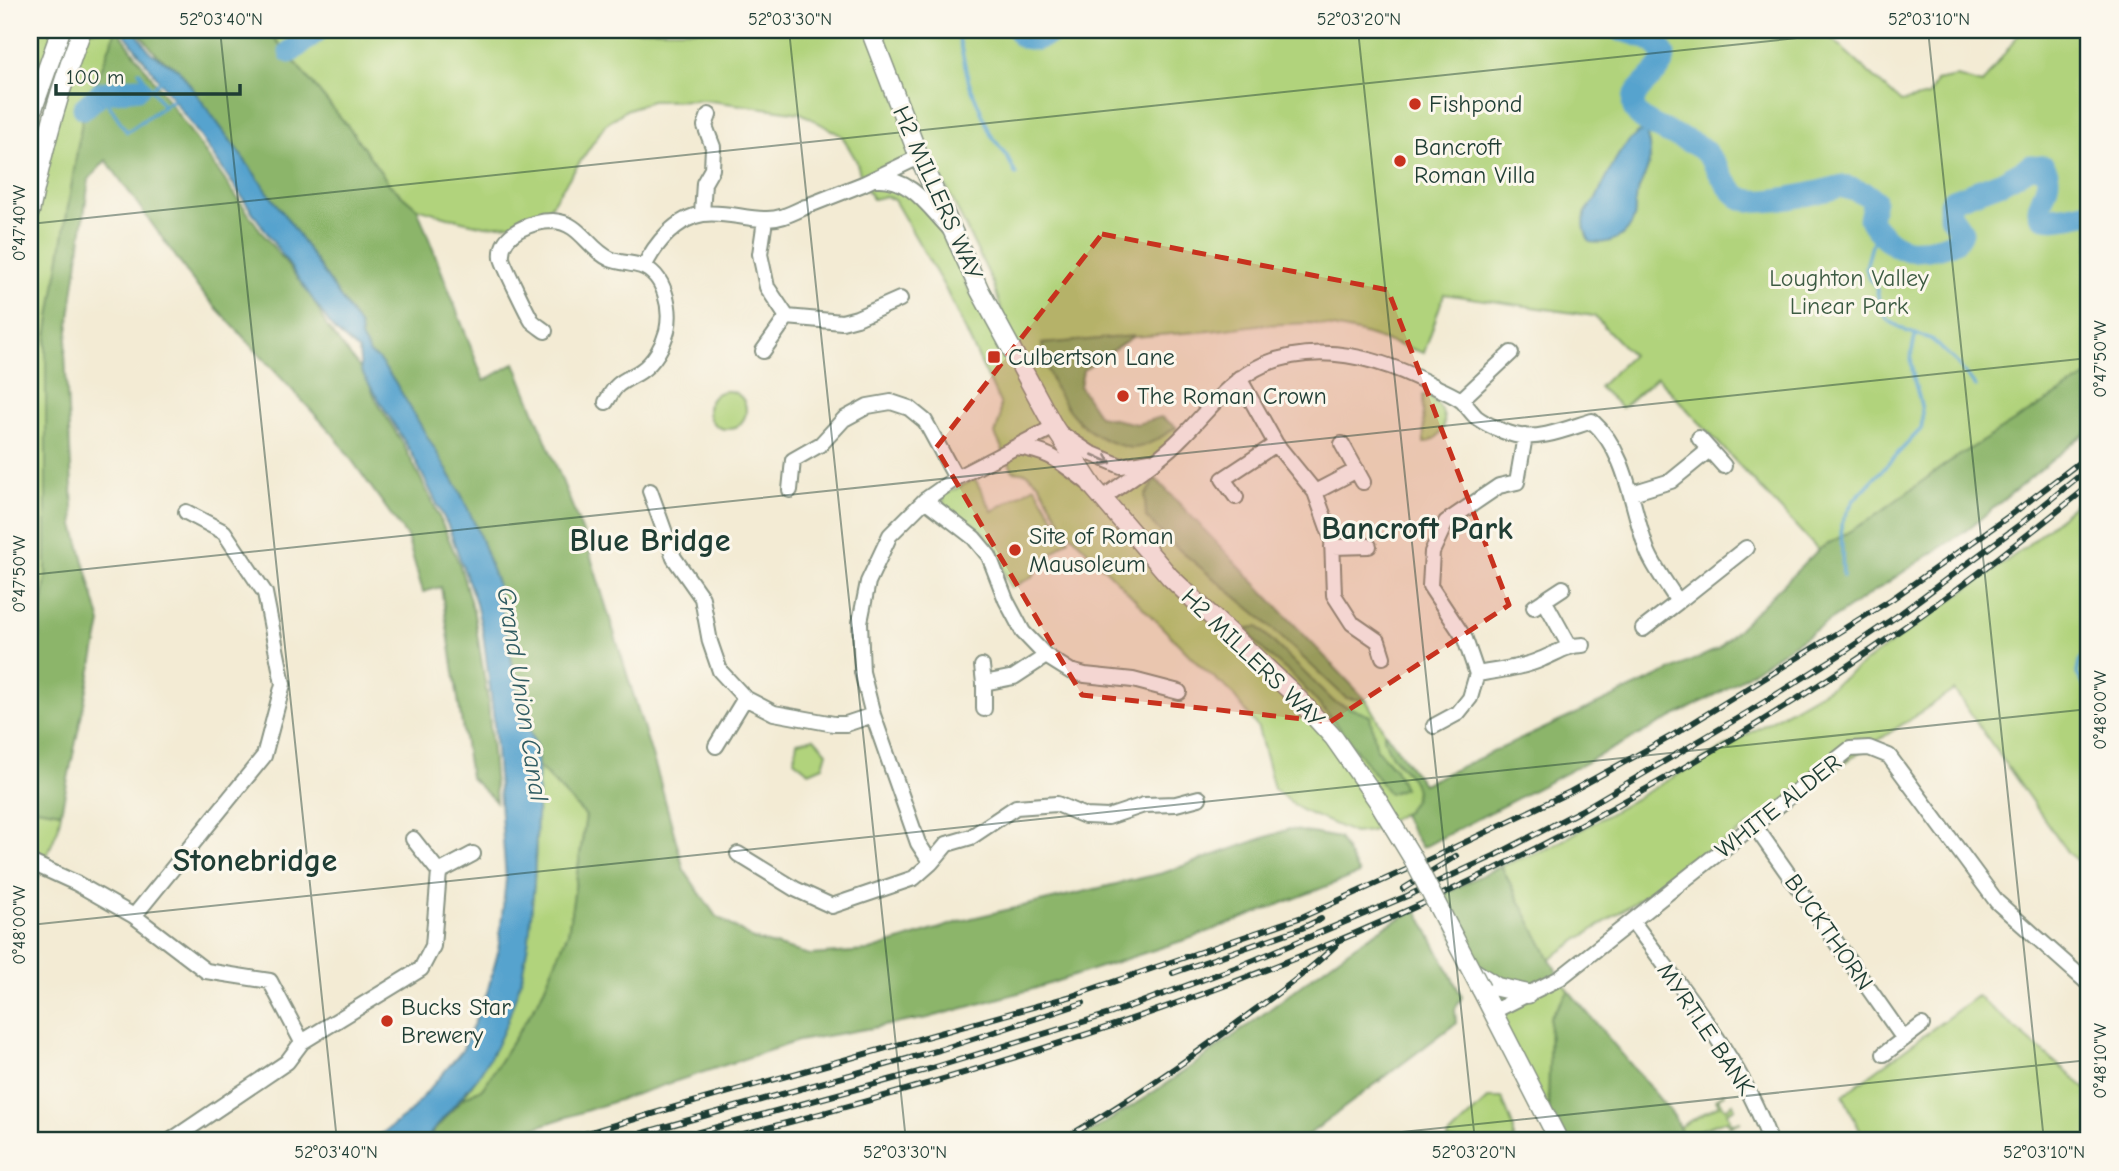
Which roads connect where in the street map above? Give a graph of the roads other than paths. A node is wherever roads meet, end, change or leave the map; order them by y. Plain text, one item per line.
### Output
1 (61, 30) edge
2 (82, 30) edge
3 (870, 30) edge
4 (709, 115) dead end
5 (30, 117) edge
6 (919, 157) junction
7 (872, 179) junction
8 (30, 212) edge
9 (702, 214) junction
10 (765, 220) junction
11 (952, 232) junction
12 (644, 267) junction
13 (901, 299) dead end
14 (787, 317) junction
15 (545, 331) dead end
16 (763, 351) dead end
17 (1511, 353) dead end
18 (1239, 378) junction
19 (1461, 400) junction
20 (606, 402) dead end
21 (1055, 428) junction
22 (1525, 436) junction
23 (1699, 438) dead end
24 (1276, 444) junction
25 (1342, 444) dead end
26 (1016, 447) junction
27 (1709, 450) junction
28 (1154, 460) junction
29 (1724, 466) dead end
30 (956, 478) junction
31 (790, 490) dead end
32 (650, 491) dead end
33 (1315, 492) junction
34 (1098, 493) junction
35 (1632, 494) junction
36 (1237, 497) dead end
37 (925, 499) junction
38 (186, 512) dead end
39 (1368, 546) dead end
40 (1332, 547) junction
41 (1746, 548) dead end
42 (1563, 588) dead end
43 (1678, 602) junction
44 (1643, 629) dead end
45 (1046, 656) junction
46 (1383, 657) dead end
47 (982, 666) dead end
48 (1477, 674) junction
49 (984, 683) junction
50 (1179, 692) dead end
51 (746, 698) junction
52 (984, 709) dead end
53 (873, 715) junction
54 (1434, 726) dead end
55 (716, 746) dead end
56 (1199, 798) dead end
57 (1754, 825) junction
58 (413, 839) dead end
59 (473, 854) dead end
60 (738, 854) dead end
61 (30, 862) edge
62 (931, 863) junction
63 (439, 872) junction
64 (134, 916) junction
65 (1633, 922) junction
66 (1471, 970) junction
67 (2089, 984) edge
68 (1528, 994) junction
69 (1492, 1012) junction
70 (1922, 1025) dead end
71 (1904, 1039) junction
72 (302, 1042) junction
73 (1884, 1054) dead end
74 (170, 1141) edge
75 (1559, 1141) edge
76 (1770, 1141) edge

1 - 5 street
2 - 8 street
3 - 6 street, H2 MILLERS WAY
4 - 9 street
6 - 7 street
6 - 11 street, H2 MILLERS WAY
7 - 10 street
7 - 11 street
9 - 10 street
9 - 12 street
10 - 14 street
11 - 21 street, H2 MILLERS WAY
12 - 15 street
12 - 20 street
13 - 14 street
14 - 16 street
17 - 19 street
18 - 19 street
18 - 24 street
18 - 28 street
19 - 22 street
21 - 26 street
21 -> 28 street
21 - 34 street, H2 MILLERS WAY
22 - 35 street
22 - 48 street
23 - 27 street
24 - 33 street
24 - 36 street
25 - 33 street
26 - 30 street
26 - 34 street
27 - 29 street
27 - 35 street
28 - 34 street
30 - 31 street
30 - 37 street
32 - 51 street
33 - 40 street
34 - 66 street, H2 MILLERS WAY, bridge
35 - 43 street
37 - 45 street
37 - 53 street
38 - 64 street
39 - 40 street
40 - 46 street
41 - 43 street
42 - 48 street
43 - 44 street
45 - 49 street
45 - 50 street
47 - 49 street
48 - 54 street
49 - 52 street
51 - 53 street
51 - 55 street
53 - 62 street
56 - 62 street
57 - 65 street, WHITE ALDER
57 - 67 street, WHITE ALDER
57 - 71 street, BUCKTHORN
58 - 63 street
59 - 63 street
60 - 62 street
61 - 64 street
63 - 72 street
64 - 72 street
65 - 68 street, WHITE ALDER
65 - 76 street, MYRTLE BANK
66 - 68 street
66 - 69 street, H2 MILLERS WAY, bridge
68 - 69 street, WHITE ALDER
69 - 75 street, H2 MILLERS WAY
70 - 71 street
71 - 73 street
72 - 74 street

